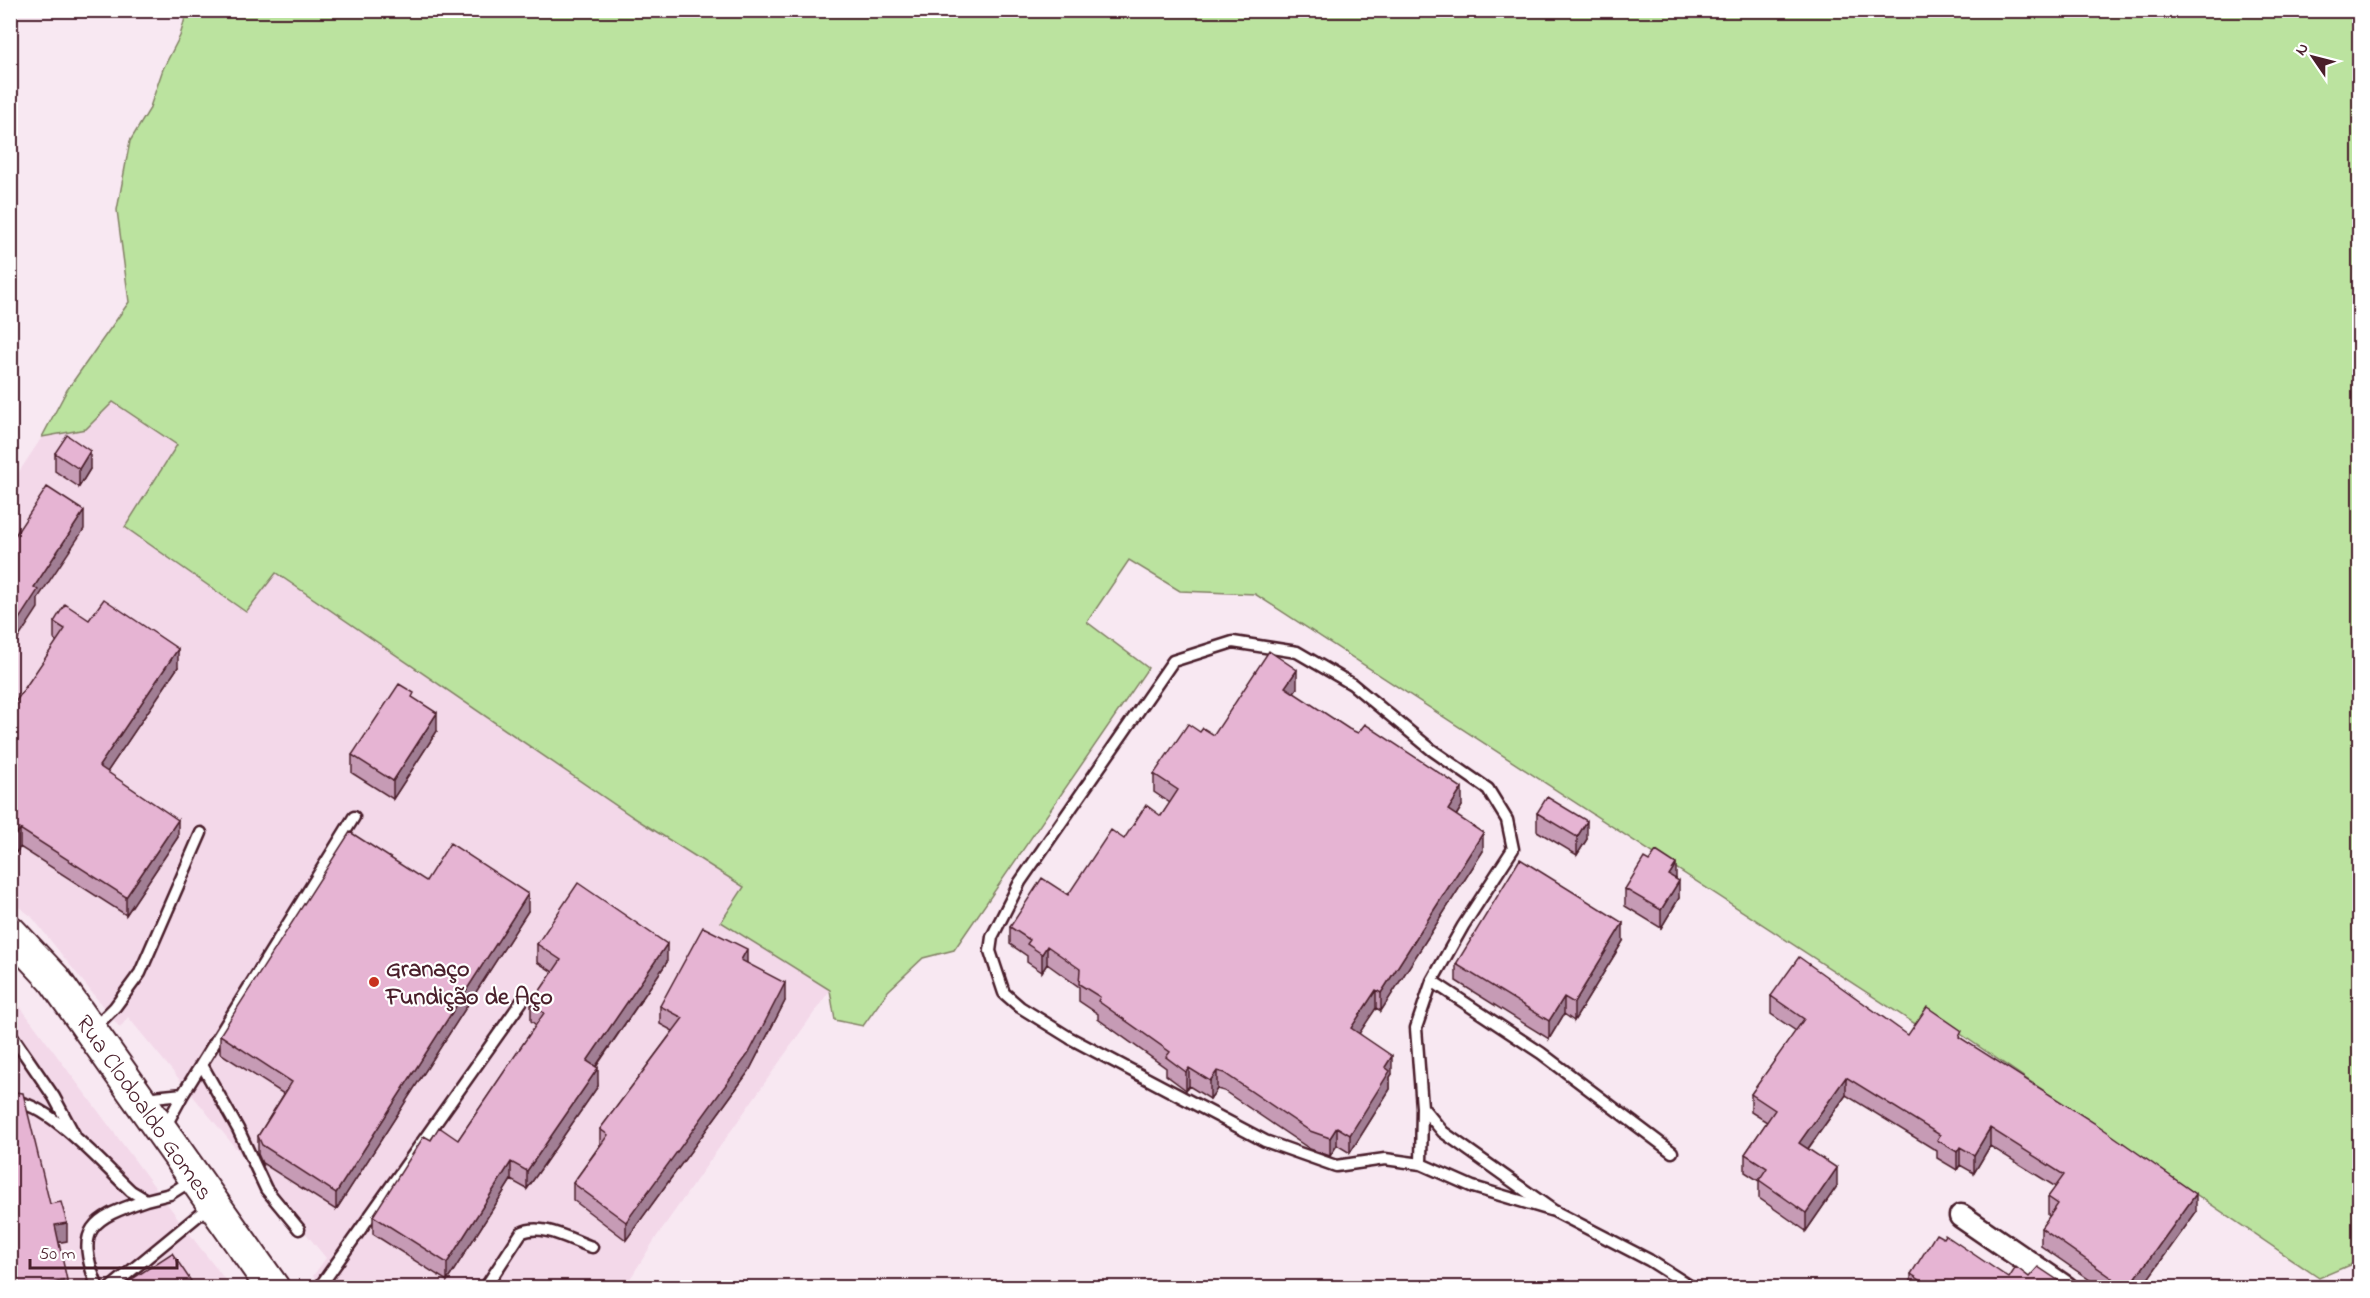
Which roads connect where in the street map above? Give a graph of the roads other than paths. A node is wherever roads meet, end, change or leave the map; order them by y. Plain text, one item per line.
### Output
1 (354, 817) dead end
2 (201, 833) dead end
3 (10, 932) edge
4 (1432, 981) junction
5 (522, 1001) dead end
6 (91, 1031) junction
7 (10, 1033) edge
8 (202, 1065) junction
9 (183, 1094) junction
10 (138, 1099) junction
11 (10, 1102) edge
12 (1422, 1107) junction
13 (162, 1133) junction
14 (78, 1142) junction
15 (1672, 1152) dead end
16 (1421, 1164) junction
17 (195, 1178) junction
18 (146, 1200) junction
19 (213, 1203) junction
20 (1554, 1211) junction
21 (1961, 1216) dead end
22 (299, 1228) dead end
23 (591, 1247) dead end
24 (98, 1287) edge
25 (110, 1287) edge
26 (273, 1287) edge
27 (319, 1287) edge
28 (484, 1287) edge
29 (1690, 1287) edge
30 (2066, 1287) edge

1 - 8 lane
2 - 6 lane
3 - 6 main road, Rua Clodoaldo Gomes
4 - 12 lane
4 - 15 lane
4 - 16 lane
5 - 27 lane
6 - 10 main road, Rua Clodoaldo Gomes
7 - 14 lane
8 - 9 lane
8 - 22 lane
9 - 10 lane
9 - 13 lane
10 - 13 main road, Rua Clodoaldo Gomes
11 - 14 lane
12 - 16 lane
12 - 20 lane
13 - 17 main road, Rua Clodoaldo Gomes
14 - 18 lane
16 - 20 lane
17 - 18 lane
17 - 19 main road, Rua Clodoaldo Gomes
18 - 24 lane
19 - 25 lane
19 - 26 main road, Rua Clodoaldo Gomes
20 - 29 lane
21 - 30 street
23 - 28 lane

